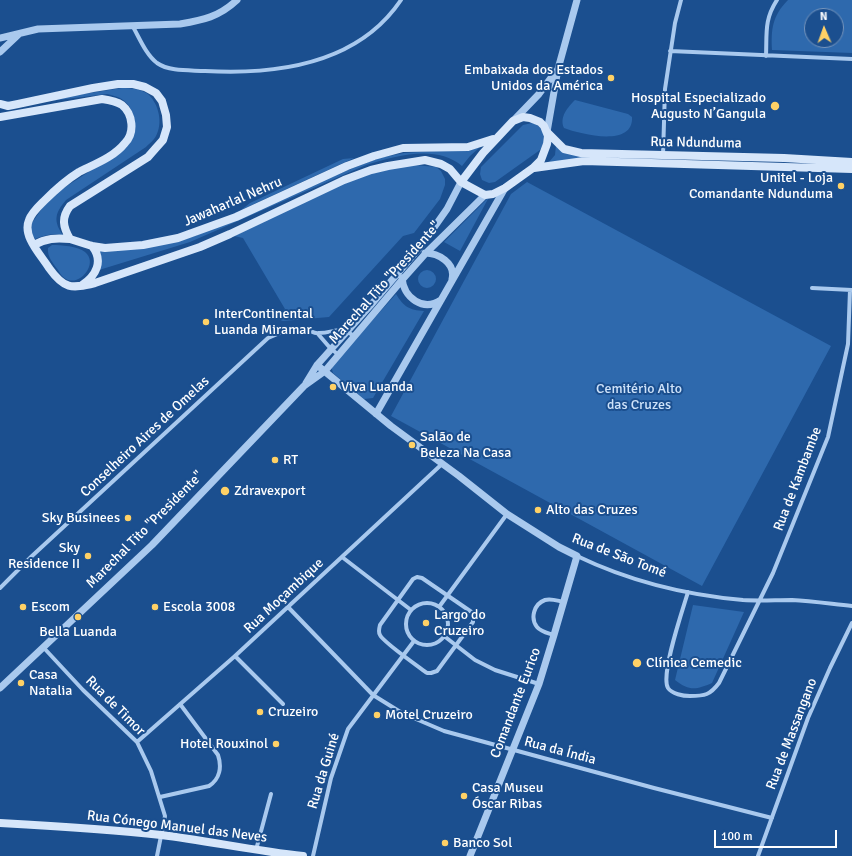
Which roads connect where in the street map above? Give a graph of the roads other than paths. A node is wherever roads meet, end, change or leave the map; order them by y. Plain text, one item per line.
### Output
1 (236, 0) edge
2 (401, 0) edge
3 (577, 0) edge
4 (680, 0) edge
5 (777, 0) edge
6 (132, 25) junction
7 (22, 33) junction
8 (0, 38) edge
9 (670, 51) junction
10 (0, 52) edge
11 (766, 56) junction
12 (852, 59) edge
13 (558, 69) junction
14 (0, 104) edge
15 (0, 117) edge
16 (514, 120) junction
17 (547, 132) junction
18 (496, 138) junction
19 (663, 155) junction
20 (852, 162) edge
21 (533, 168) junction
22 (852, 170) edge
23 (461, 182) junction
24 (505, 188) junction
25 (485, 195) junction
26 (70, 239) junction
27 (34, 245) junction
28 (92, 246) junction
29 (426, 253) junction
30 (412, 255) junction
31 (401, 268) junction
32 (402, 280) junction
33 (451, 283) junction
34 (79, 286) junction
35 (812, 288) dead end
36 (851, 290) edge
37 (441, 300) junction
38 (347, 331) junction
39 (318, 334) junction
40 (354, 336) junction
41 (331, 349) junction
42 (339, 355) junction
43 (317, 365) junction
44 (325, 371) junction
45 (304, 386) junction
46 (376, 414) junction
47 (442, 464) junction
48 (507, 514) junction
49 (577, 556) junction
50 (342, 557) junction
51 (0, 588) edge
52 (688, 592) junction
53 (447, 595) junction
54 (398, 600) junction
55 (759, 600) junction
56 (564, 602) junction
57 (852, 606) edge
58 (288, 607) junction
59 (439, 607) junction
60 (410, 610) junction
61 (852, 623) edge
62 (554, 635) junction
63 (444, 636) junction
64 (414, 641) junction
65 (456, 646) junction
66 (43, 647) junction
67 (403, 655) junction
68 (235, 656) junction
69 (539, 684) junction
70 (0, 688) edge
71 (374, 695) junction
72 (180, 704) junction
73 (283, 704) dead end
74 (137, 742) junction
75 (513, 749) junction
76 (272, 794) dead end
77 (160, 797) junction
78 (772, 818) junction
79 (0, 823) edge
80 (162, 835) junction
81 (256, 850) junction
82 (157, 856) edge
83 (303, 856) edge
84 (313, 856) edge
85 (470, 856) edge
86 (758, 856) edge

1 - 6 street
2 - 6 street
3 - 13 street
4 - 9 street
5 - 11 street
6 - 7 street
7 - 8 street
7 - 10 street
9 - 11 street
9 - 19 street
11 - 12 street
13 - 16 street
13 - 17 street
14 - 26 main road
15 - 27 main road, Jawaharlal Nehru
16 - 17 main road, Rua Ndunduma
16 - 18 main road
17 - 19 main road, Rua Ndunduma
17 - 21 main road
18 - 23 main road
18 - 28 main road, Jawaharlal Nehru
19 - 20 main road, Rua Ndunduma
21 - 22 main road, Rua Ndunduma
21 - 24 main road
23 - 25 main road
23 - 30 street, Marechal Tito "Presidente"
23 - 34 main road, Jawaharlal Nehru
24 - 25 main road
24 - 33 street
25 - 29 street, Marechal Tito "Presidente"
26 - 27 main road
26 - 28 main road, Jawaharlal Nehru
27 - 34 main road, Jawaharlal Nehru
28 - 34 main road
29 - 30 street
29 - 32 street, Marechal Tito "Presidente"
29 - 33 street
30 - 31 street, Marechal Tito "Presidente"
31 - 32 street
31 - 38 street, Marechal Tito "Presidente"
32 - 37 street
32 - 40 street, Marechal Tito "Presidente"
33 - 37 street
35 - 36 street
36 - 55 street, Rua de Kambambe
37 - 46 street
38 - 39 street
38 - 40 street
38 - 41 street, Marechal Tito "Presidente"
39 - 41 street
39 - 51 street, Conselheiro Aires de Omelas
40 - 42 street, Marechal Tito "Presidente"
41 - 42 street
41 - 43 street, Marechal Tito "Presidente"
42 - 44 street, Marechal Tito "Presidente"
43 - 44 street, Rua de São Tomé
43 - 45 street, Marechal Tito "Presidente"
44 - 45 street, Marechal Tito "Presidente"
44 - 46 street, Rua de São Tomé
45 - 66 street, Marechal Tito "Presidente"
46 - 47 street, Rua de São Tomé
47 - 48 street, Rua de São Tomé
47 - 50 street, Rua Moçambique
48 - 49 street, Rua de São Tomé
48 - 53 street
49 - 52 street, Rua de São Tomé
49 - 56 street, Comandante Eurico
50 - 54 street
50 - 58 street, Rua Moçambique
52 - 55 street, Rua de São Tomé
52 - 55 street, Rua de Kambambe
53 - 54 street
53 - 59 street
53 - 65 street
54 - 60 street
54 - 67 street
55 - 57 street, Rua de São Tomé
56 - 62 street, Comandante Eurico
56 - 62 street
58 - 68 street, Rua Moçambique
58 - 71 street, Rua da Índia
59 - 60 street
59 - 63 street
60 - 64 street
61 - 78 street, Rua de Massangano
62 - 69 street, Comandante Eurico
63 - 64 street
63 - 65 street
64 - 67 street, Rua da Guiné
65 - 67 street
65 - 69 street
66 - 70 street, Marechal Tito "Presidente"
66 - 74 street, Rua de Timor
67 - 71 street, Rua da Guiné
68 - 72 street, Rua Moçambique
68 - 73 street
69 - 75 street, Comandante Eurico
71 - 75 street, Rua da Índia
71 - 84 street, Rua da Guiné
72 - 74 street, Rua Moçambique
72 - 77 street
74 - 77 street, Rua de Timor
75 - 78 street, Rua da Índia
75 - 85 street, Comandante Eurico
76 - 81 street
77 - 80 street, Rua de Timor
78 - 86 street, Rua de Massangano
79 - 80 main road, Rua Cónego Manuel das Neves
80 - 81 main road, Rua Cónego Manuel das Neves
80 - 82 street, Rua de Timor
81 - 83 main road, Rua Cónego Manuel das Neves

